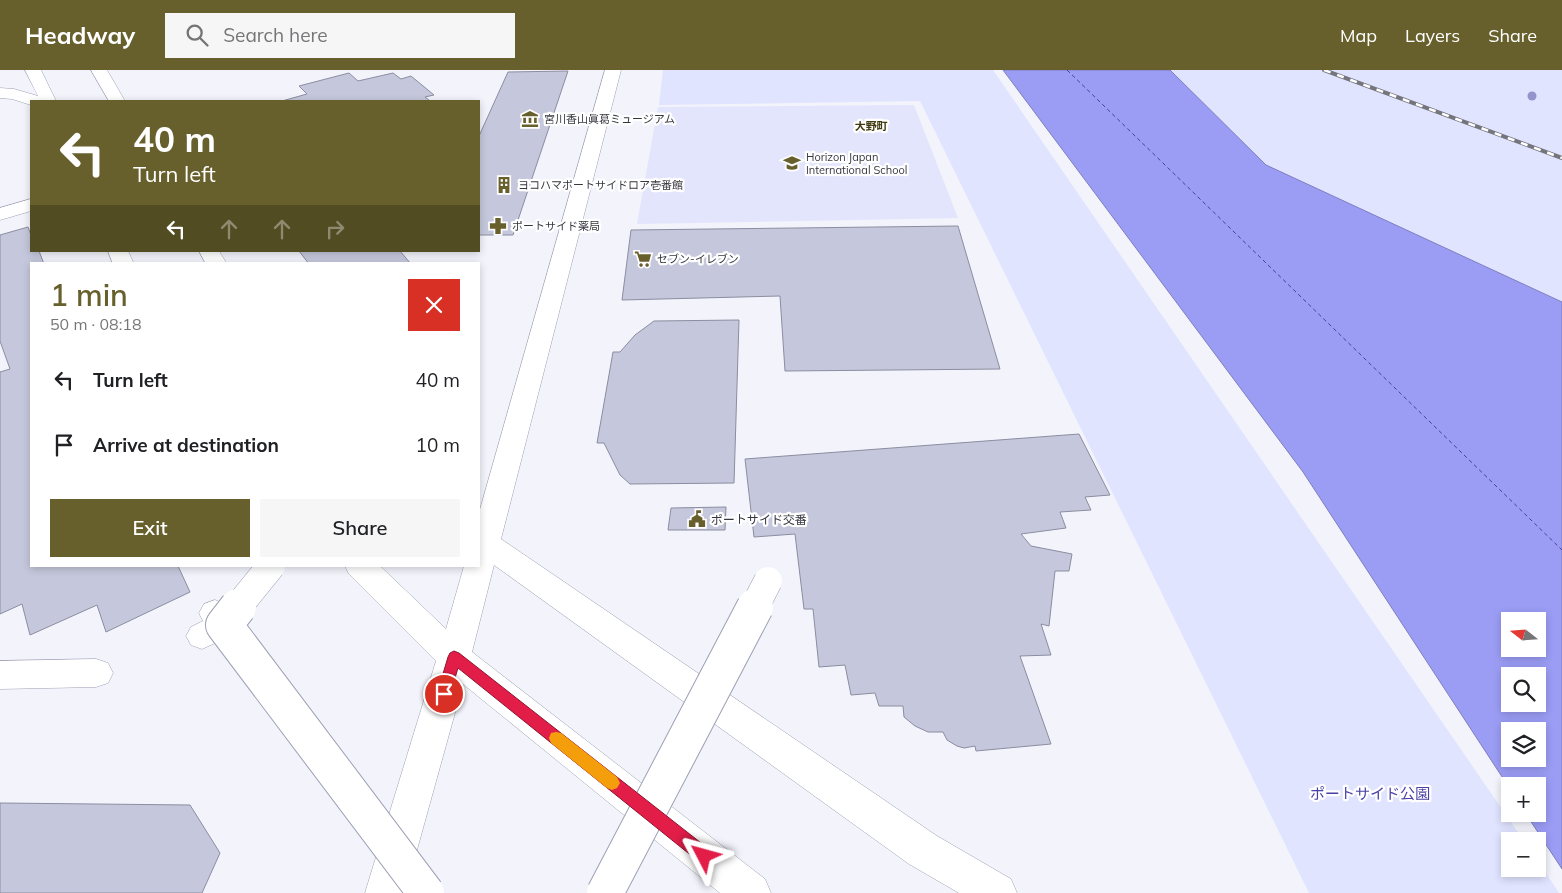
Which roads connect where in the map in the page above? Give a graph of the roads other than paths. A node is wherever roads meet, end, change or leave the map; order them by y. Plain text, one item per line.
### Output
1 (33, 70) edge
2 (99, 70) edge
3 (613, 70) edge
4 (0, 93) edge
5 (32, 100) edge
6 (48, 100) edge
7 (116, 100) edge
8 (30, 205) edge
9 (0, 214) edge
10 (482, 542) edge
11 (271, 567) edge
12 (361, 567) edge
13 (476, 567) edge
14 (768, 581) dead end
15 (454, 657) junction
16 (96, 673) dead end
17 (0, 675) edge
18 (385, 893) edge
19 (426, 893) edge
20 (605, 893) edge
21 (751, 893) edge
22 (998, 893) edge

1 - 6 street
2 - 7 street
3 - 10 street
4 - 5 street
8 - 9 street
10 - 22 street
11 - 19 street, bridge
12 - 15 street
13 - 15 street
14 - 20 street, bridge
15 - 18 street
15 - 21 street
16 - 17 street

